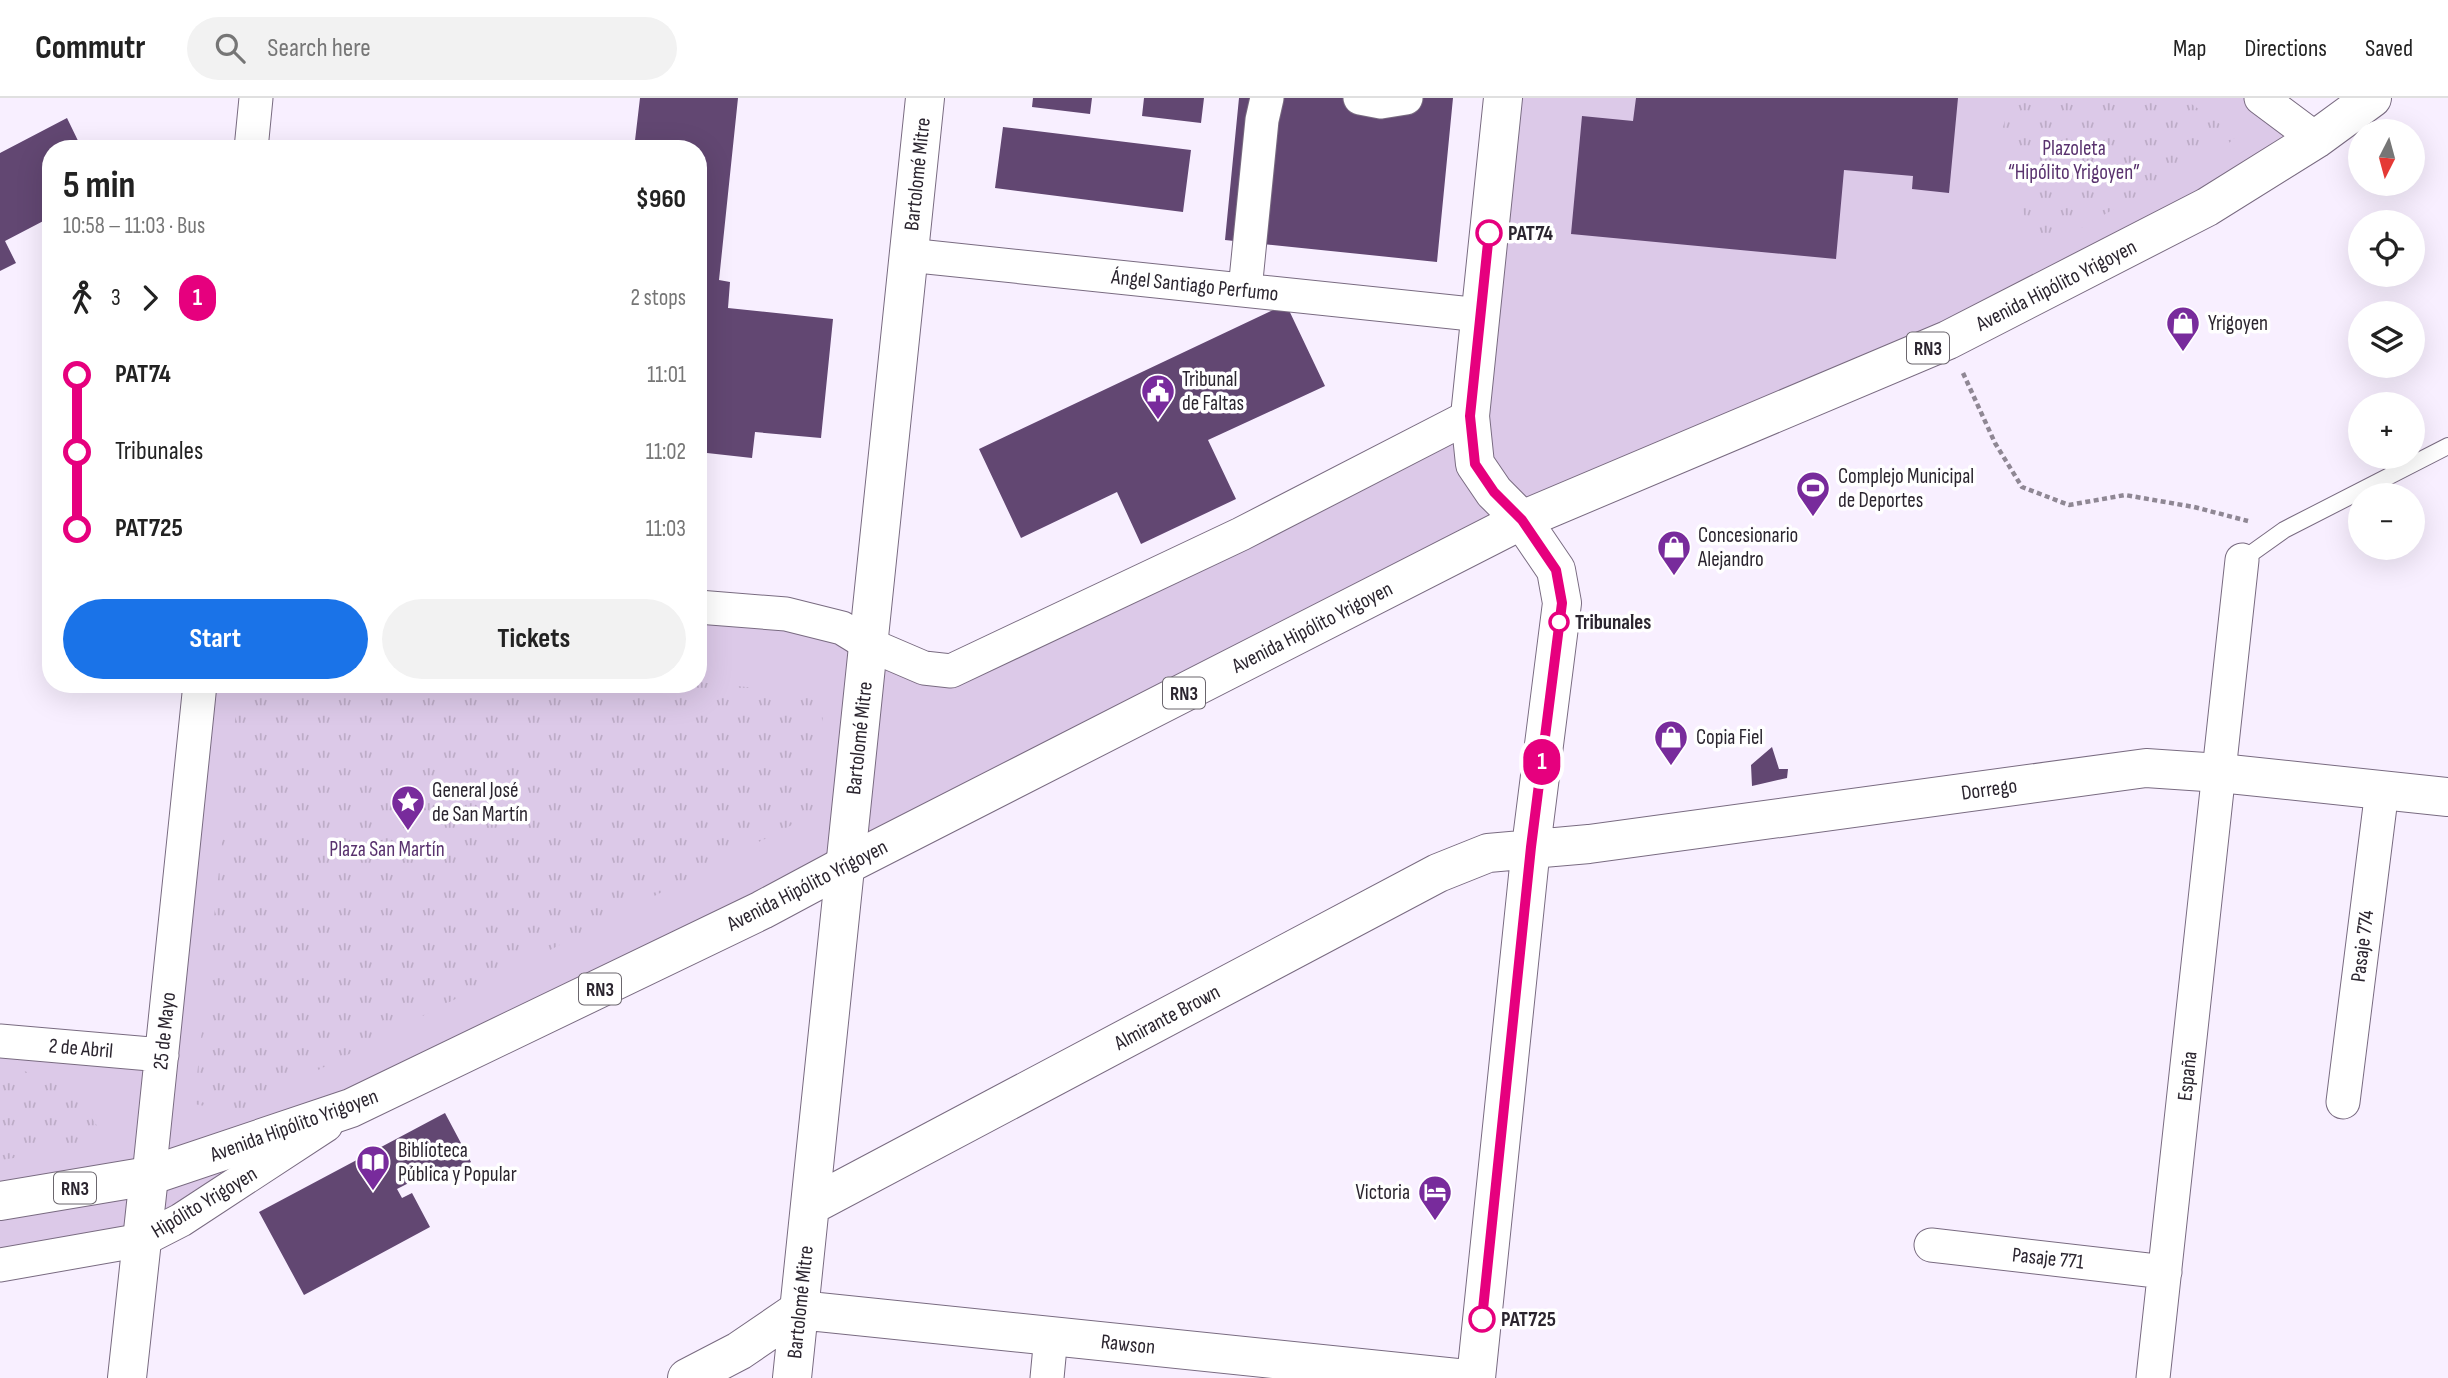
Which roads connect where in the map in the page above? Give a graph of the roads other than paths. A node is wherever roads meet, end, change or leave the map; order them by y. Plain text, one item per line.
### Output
1 (256, 98) edge
2 (925, 98) edge
3 (1267, 98) edge
4 (1360, 98) edge
5 (1406, 98) edge
6 (1503, 98) edge
7 (2261, 98) edge
8 (2372, 98) edge
9 (2316, 139) junction
10 (252, 140) edge
11 (908, 256) junction
12 (1245, 290) junction
13 (1480, 315) junction
14 (1470, 416) junction
15 (2448, 446) edge
16 (1522, 520) junction
17 (2242, 560) joint
18 (707, 608) edge
19 (869, 644) junction
20 (199, 693) edge
21 (2220, 773) junction
22 (2382, 790) junction
23 (2448, 797) edge
24 (1531, 847) junction
25 (846, 865) junction
26 (0, 1041) edge
27 (162, 1055) junction
28 (2343, 1102) dead end
29 (351, 1108) junction
30 (149, 1176) junction
31 (0, 1201) edge
32 (810, 1206) junction
33 (142, 1240) junction
34 (1931, 1245) dead end
35 (0, 1265) edge
36 (2165, 1272) junction
37 (799, 1310) junction
38 (1051, 1336) junction
39 (127, 1378) edge
40 (687, 1378) edge
41 (792, 1378) edge
42 (1046, 1378) edge
43 (1457, 1378) edge
44 (1476, 1378) edge
45 (2153, 1378) edge

1 - 10 street
2 - 11 main road, Bartolomé Mitre
3 - 12 street
4 - 5 street
6 - 13 main road
7 - 9 street
8 - 9 main road, Avenida Hipólito Yrigoyen / RN3
9 - 16 main road, Avenida Hipólito Yrigoyen / RN3
11 - 12 street, Ángel Santiago Perfumo
11 - 19 main road, Bartolomé Mitre
12 - 13 street, Ángel Santiago Perfumo
13 - 14 main road
14 - 16 main road
14 - 19 street
15 - 17 lane
16 - 24 main road
16 - 25 main road, Avenida Hipólito Yrigoyen / RN3
17 - 21 street, España
18 - 19 street
19 - 25 main road, Bartolomé Mitre
20 - 27 street, 25 de Mayo
21 - 22 main road, Dorrego
21 - 24 main road, Dorrego
21 - 36 street, España
22 - 23 main road, Dorrego
22 - 28 street, Pasaje 774
24 - 32 main road, Almirante Brown
24 - 44 main road
25 - 29 main road, Avenida Hipólito Yrigoyen / RN3
25 - 32 main road, Bartolomé Mitre
26 - 27 street, 2 de Abril
27 - 30 street, 25 de Mayo
29 - 30 main road, Avenida Hipólito Yrigoyen / RN3
29 - 33 street, Hipólito Yrigoyen
30 - 31 main road, Avenida Hipólito Yrigoyen / RN3
30 - 33 main road, 25 de Mayo
32 - 37 main road, Bartolomé Mitre
33 - 35 street, Hipólito Yrigoyen
33 - 39 main road, 25 de Mayo
34 - 36 street, Pasaje 771
36 - 45 street, España
37 - 38 main road, Rawson
37 - 40 main road
37 - 41 main road, Bartolomé Mitre
38 - 42 street
38 - 43 main road, Rawson

